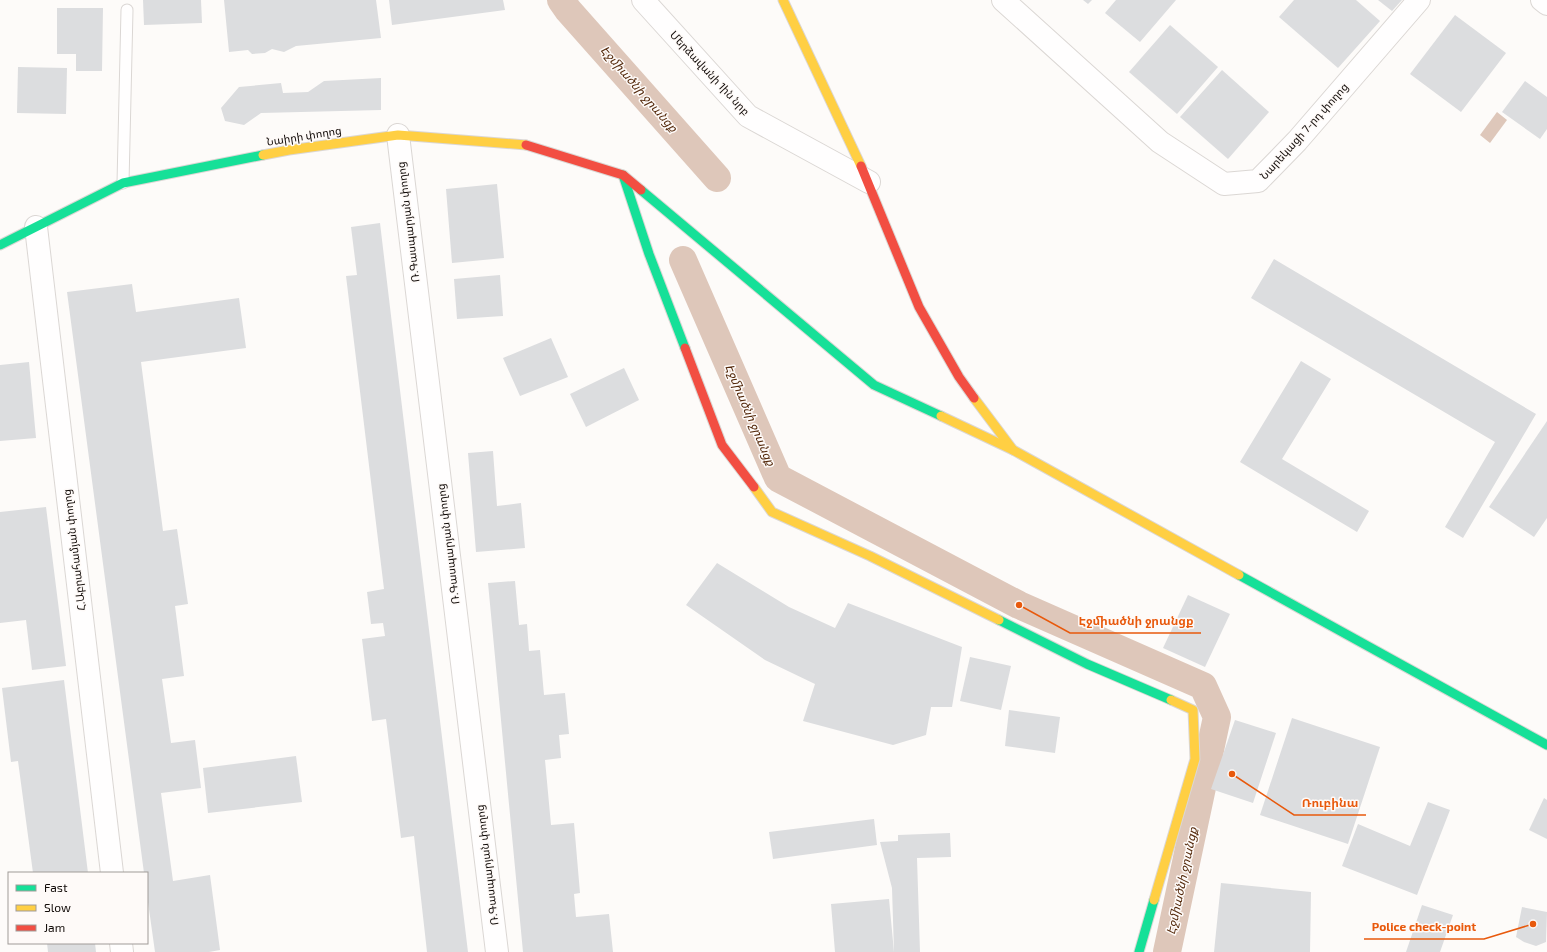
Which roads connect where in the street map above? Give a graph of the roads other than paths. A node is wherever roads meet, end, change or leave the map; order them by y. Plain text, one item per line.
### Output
1 (643, 0) edge
2 (784, 0) edge
3 (1002, 0) edge
4 (1419, 0) edge
5 (1542, 0) edge
6 (1547, 4) edge
7 (127, 10) dead end
8 (398, 135) junction
9 (623, 174) junction
10 (868, 182) junction
11 (123, 183) junction
12 (36, 227) junction
13 (0, 245) edge
14 (1012, 450) junction
15 (1547, 745) edge
16 (112, 872) edge
17 (498, 952) edge
18 (1139, 952) edge

1 - 10 street, Մերձավանի 1ին նրբ
2 - 10 street
3 - 4 street, Նարեկացի 7-րդ փողոց
5 - 6 street
7 - 11 lane
8 - 9 street, Նաիրի փողոց
8 - 11 street, Նաիրի փողոց
8 - 17 street, Ռ.Գասպարյան փողոց
9 - 14 street
9 - 18 street
10 - 14 street
11 - 12 street, Նաիրի փողոց
12 - 13 street, Նաիրի փողոց
12 - 16 street, Հ.Աբրահամյան փողոց
14 - 15 street

